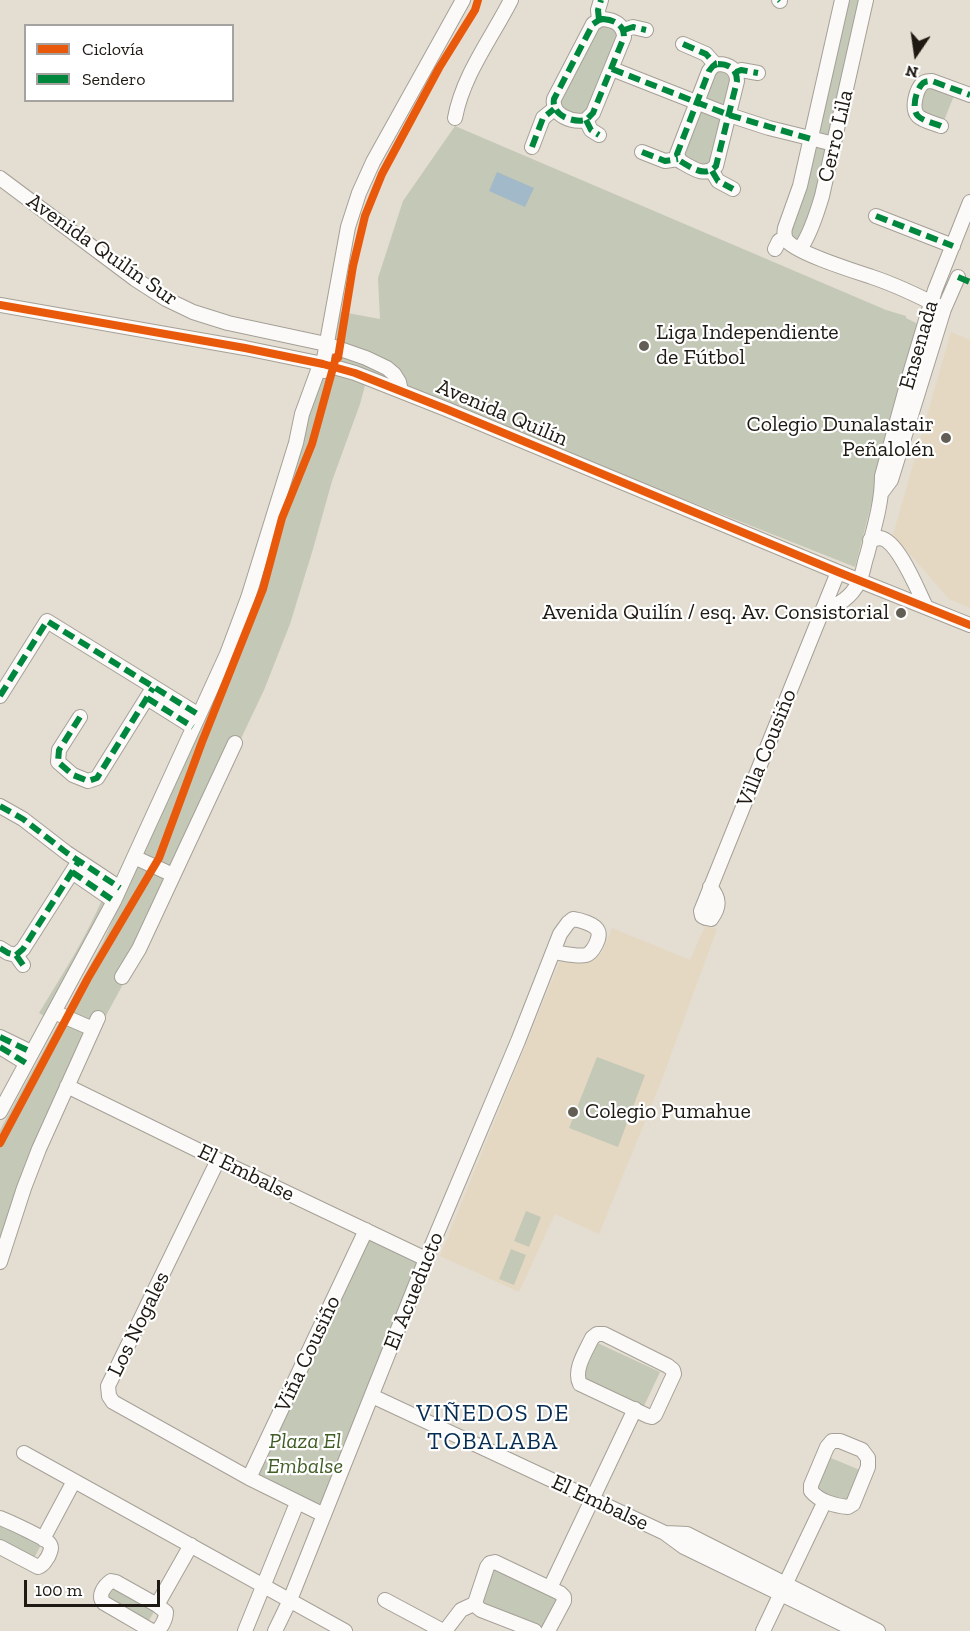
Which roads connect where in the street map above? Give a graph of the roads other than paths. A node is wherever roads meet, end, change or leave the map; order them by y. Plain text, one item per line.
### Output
1 (463, 0) edge
2 (511, 0) edge
3 (601, 0) edge
4 (842, 0) edge
5 (866, 0) edge
6 (599, 20) junction
7 (624, 30) junction
8 (646, 30) dead end
9 (683, 44) dead end
10 (715, 64) junction
11 (612, 69) junction
12 (736, 72) junction
13 (758, 74) dead end
14 (970, 95) edge
15 (697, 103) junction
16 (554, 109) junction
17 (729, 115) junction
18 (455, 118) dead end
19 (586, 120) junction
20 (941, 126) dead end
21 (599, 135) dead end
22 (811, 139) junction
23 (834, 144) junction
24 (532, 147) dead end
25 (642, 152) dead end
26 (678, 159) junction
27 (712, 171) junction
28 (0, 178) edge
29 (733, 189) dead end
30 (970, 202) edge
31 (876, 216) dead end
32 (785, 237) junction
33 (803, 245) junction
34 (953, 246) junction
35 (775, 249) dead end
36 (943, 271) junction
37 (964, 280) edge
38 (0, 304) edge
39 (938, 305) junction
40 (206, 316) junction
41 (228, 323) junction
42 (202, 341) junction
43 (220, 344) junction
44 (327, 344) junction
45 (323, 364) junction
46 (401, 391) junction
47 (879, 511) junction
48 (870, 540) junction
49 (891, 543) junction
50 (838, 573) junction
51 (860, 581) junction
52 (926, 607) junction
53 (823, 609) junction
54 (970, 625) edge
55 (150, 693) junction
56 (0, 696) edge
57 (80, 717) dead end
58 (196, 721) junction
59 (235, 743) dead end
60 (0, 806) edge
61 (134, 857) junction
62 (75, 866) junction
63 (173, 875) junction
64 (710, 887) dead end
65 (117, 894) junction
66 (0, 948) edge
67 (553, 952) dead end
68 (122, 977) dead end
69 (54, 1012) junction
70 (0, 1036) edge
71 (0, 1047) edge
72 (26, 1054) junction
73 (67, 1086) junction
74 (0, 1112) edge
75 (218, 1160) junction
76 (366, 1230) junction
77 (426, 1259) junction
78 (0, 1262) edge
79 (372, 1396) junction
80 (635, 1409) junction
81 (24, 1453) dead end
82 (249, 1478) junction
83 (74, 1480) junction
84 (593, 1499) junction
85 (825, 1501) junction
86 (297, 1503) junction
87 (324, 1515) junction
88 (0, 1518) edge
89 (43, 1539) junction
90 (191, 1545) junction
91 (0, 1547) edge
92 (263, 1587) junction
93 (550, 1588) junction
94 (783, 1590) junction
95 (290, 1600) junction
96 (385, 1600) dead end
97 (476, 1602) junction
98 (157, 1605) junction
99 (154, 1631) edge
100 (245, 1631) edge
101 (275, 1631) edge
102 (345, 1631) edge
103 (444, 1631) edge
104 (535, 1631) edge
105 (548, 1631) edge
106 (763, 1631) edge
107 (858, 1631) edge
108 (878, 1631) edge

1 - 44 street
2 - 18 street
3 - 6 street
4 - 22 street, Cerro Lila
5 - 23 street, Cerro Lila
6 - 7 street
6 - 16 street
7 - 8 street
7 - 11 street
9 - 10 street
10 - 12 street
10 - 15 street
11 - 15 street
11 - 19 street
12 - 13 street
12 - 17 street
14 - 20 street
15 - 17 street
15 - 26 street
16 - 19 street
16 - 24 street
17 - 22 street
17 - 27 street
19 - 21 street
22 - 23 street
22 - 32 street, Cerro Lila
23 - 33 street, Cerro Lila
25 - 26 street
26 - 27 street
27 - 29 street
28 - 40 street, Avenida Quilín Sur
30 - 34 street, Ensenada
31 - 34 street
32 - 33 street
32 - 35 street, Cerro Lila
33 - 39 street
34 - 36 street, Ensenada
36 - 37 street
36 - 39 street, Ensenada
37 - 39 street, Ensenada
38 - 42 street, Avenida Quilín
39 - 47 street, Ensenada
40 - 41 street, Avenida Quilín Sur
40 - 42 street
41 - 43 street
41 - 44 street, Avenida Quilín Sur
42 - 43 street, Avenida Quilín
43 - 45 street, Avenida Quilín
44 - 45 street
44 - 46 street, Avenida Quilín Sur
45 - 46 street, Avenida Quilín
45 - 58 street
46 - 50 street, Avenida Quilín
47 - 48 street, Ensenada
47 - 49 street, Ensenada
48 - 49 street
48 - 51 street, Ensenada
49 - 52 street, Ensenada
50 - 51 street, Avenida Quilín
50 - 53 street, Villa Cousiño
51 - 52 street, Avenida Quilín
51 - 53 street
52 - 54 street, Avenida Quilín
53 - 64 street, Villa Cousiño
55 - 56 street
55 - 57 street
55 - 58 street
58 - 61 street
59 - 63 street
60 - 62 street
61 - 63 street
61 - 65 street
62 - 65 street
62 - 66 street
63 - 68 street
65 - 69 street
67 - 77 street, El Acueducto
69 - 72 street
69 - 73 street
70 - 72 street
71 - 72 street
72 - 74 street
73 - 75 street, El Embalse
73 - 78 street
75 - 76 street, El Embalse
75 - 82 street, Los Nogales
76 - 77 street, El Embalse
76 - 82 street, Viña Cousiño
77 - 79 street, El Acueducto
79 - 84 street, El Embalse
79 - 87 street, El Acueducto
80 - 80 street
80 - 84 street
81 - 83 street
82 - 86 street, Los Nogales
83 - 89 street
83 - 90 street
84 - 93 street
84 - 94 street, El Embalse
85 - 85 street
85 - 94 street
86 - 87 street, Los Nogales
86 - 92 street
87 - 95 street, El Acueducto
88 - 89 street
89 - 91 street
90 - 92 street
90 - 98 street
92 - 95 street
92 - 100 street
93 - 97 street
93 - 105 street
94 - 106 street
94 - 107 street, El Embalse
94 - 108 street, El Embalse
95 - 101 street, El Acueducto
95 - 102 street
96 - 103 street
97 - 103 street
97 - 104 street
98 - 99 street
98 - 99 street

